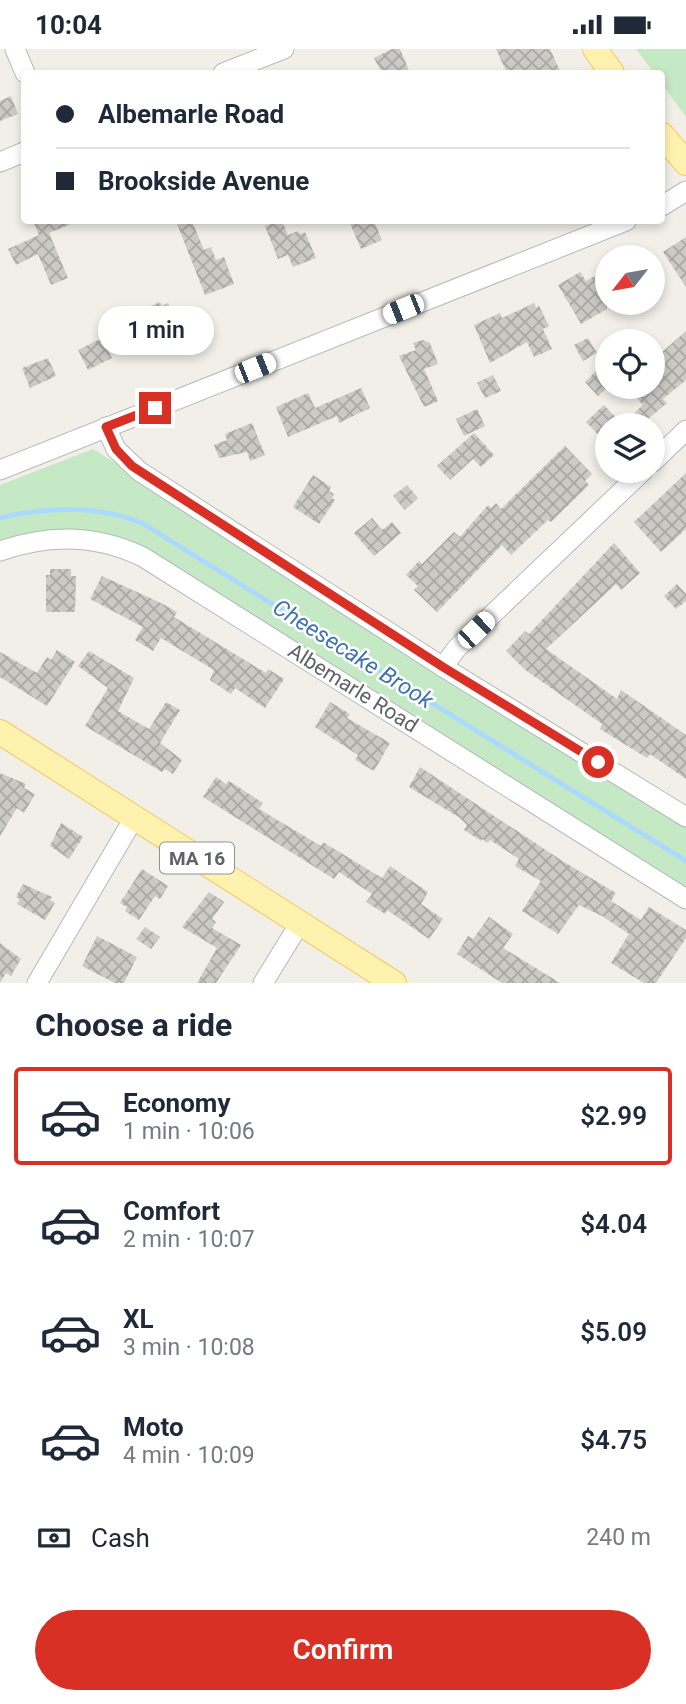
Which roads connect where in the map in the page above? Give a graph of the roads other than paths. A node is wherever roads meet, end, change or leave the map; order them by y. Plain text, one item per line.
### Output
1 (15, 49) edge
2 (284, 49) edge
3 (595, 49) edge
4 (24, 70) edge
5 (231, 70) edge
6 (610, 70) edge
7 (665, 138) edge
8 (21, 153) edge
9 (0, 162) edge
10 (686, 163) edge
11 (686, 191) edge
12 (665, 204) edge
13 (618, 224) edge
14 (106, 427) junction
15 (686, 430) edge
16 (665, 450) edge
17 (0, 470) edge
18 (630, 483) edge
19 (0, 551) edge
20 (443, 667) junction
21 (0, 732) edge
22 (134, 817) junction
23 (686, 817) edge
24 (686, 899) edge
25 (300, 923) junction
26 (37, 983) edge
27 (263, 983) edge
28 (394, 983) edge

1 - 4 street
2 - 5 street
3 - 6 main road
7 - 10 main road
8 - 9 street
11 - 12 street
13 - 14 street
14 - 17 street
14 - 20 street
15 - 16 street
18 - 20 street
19 - 24 street, Albemarle Road
20 - 23 street
21 - 22 main road, MA 16
22 - 25 main road, MA 16
22 - 26 street
25 - 27 street
25 - 28 main road, MA 16

